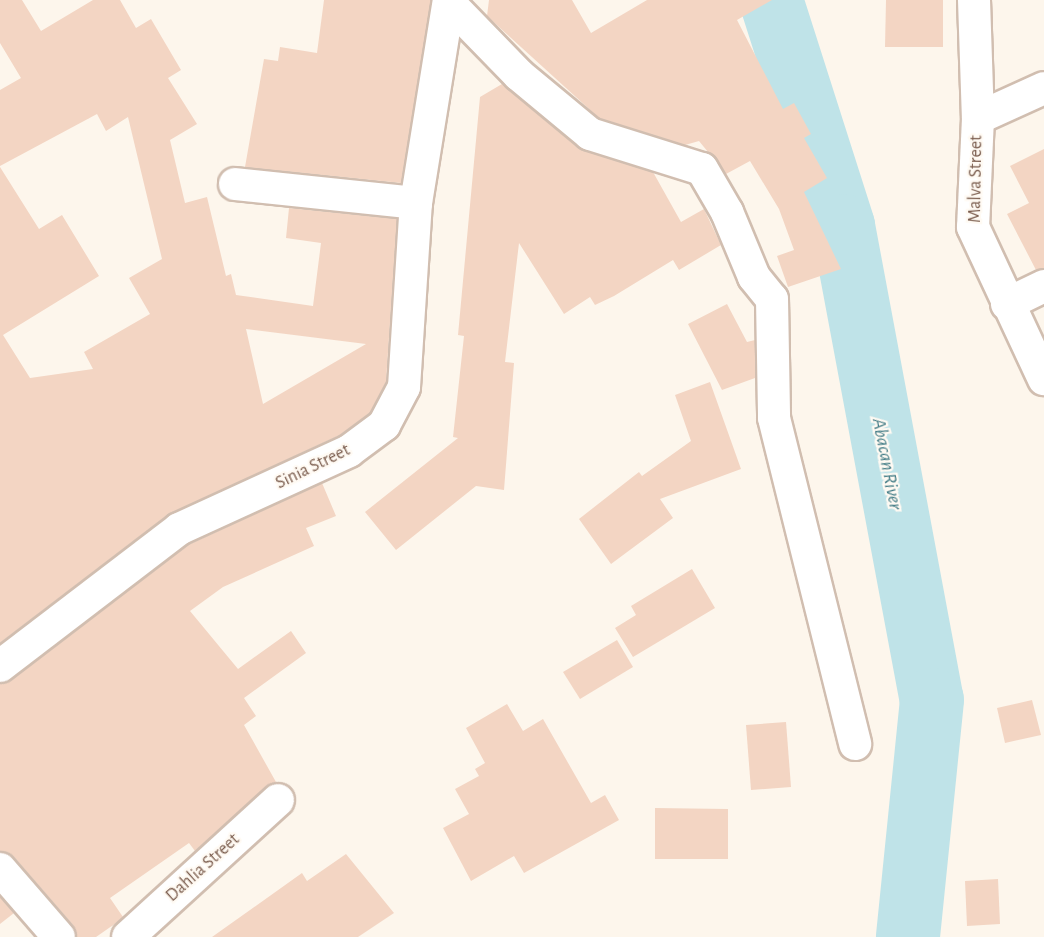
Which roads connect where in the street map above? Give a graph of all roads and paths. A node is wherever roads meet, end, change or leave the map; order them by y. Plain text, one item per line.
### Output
1 (974, 0) edge
2 (450, 3) edge
3 (1044, 88) edge
4 (978, 118) junction
5 (235, 184) dead end
6 (416, 202) junction
7 (1044, 286) edge
8 (1007, 304) junction
9 (1044, 379) edge
10 (0, 666) edge
11 (855, 744) dead end
12 (278, 800) dead end
13 (0, 869) edge
14 (59, 937) edge
15 (128, 937) edge

1 - 4 street, Malva Street
2 - 6 street, Sinia Street
2 - 11 street
3 - 4 street
4 - 8 street, Malva Street
5 - 6 street
6 - 10 street, Sinia Street
7 - 8 street
8 - 9 street, Malva Street
12 - 15 street, Dahlia Street
13 - 14 street

